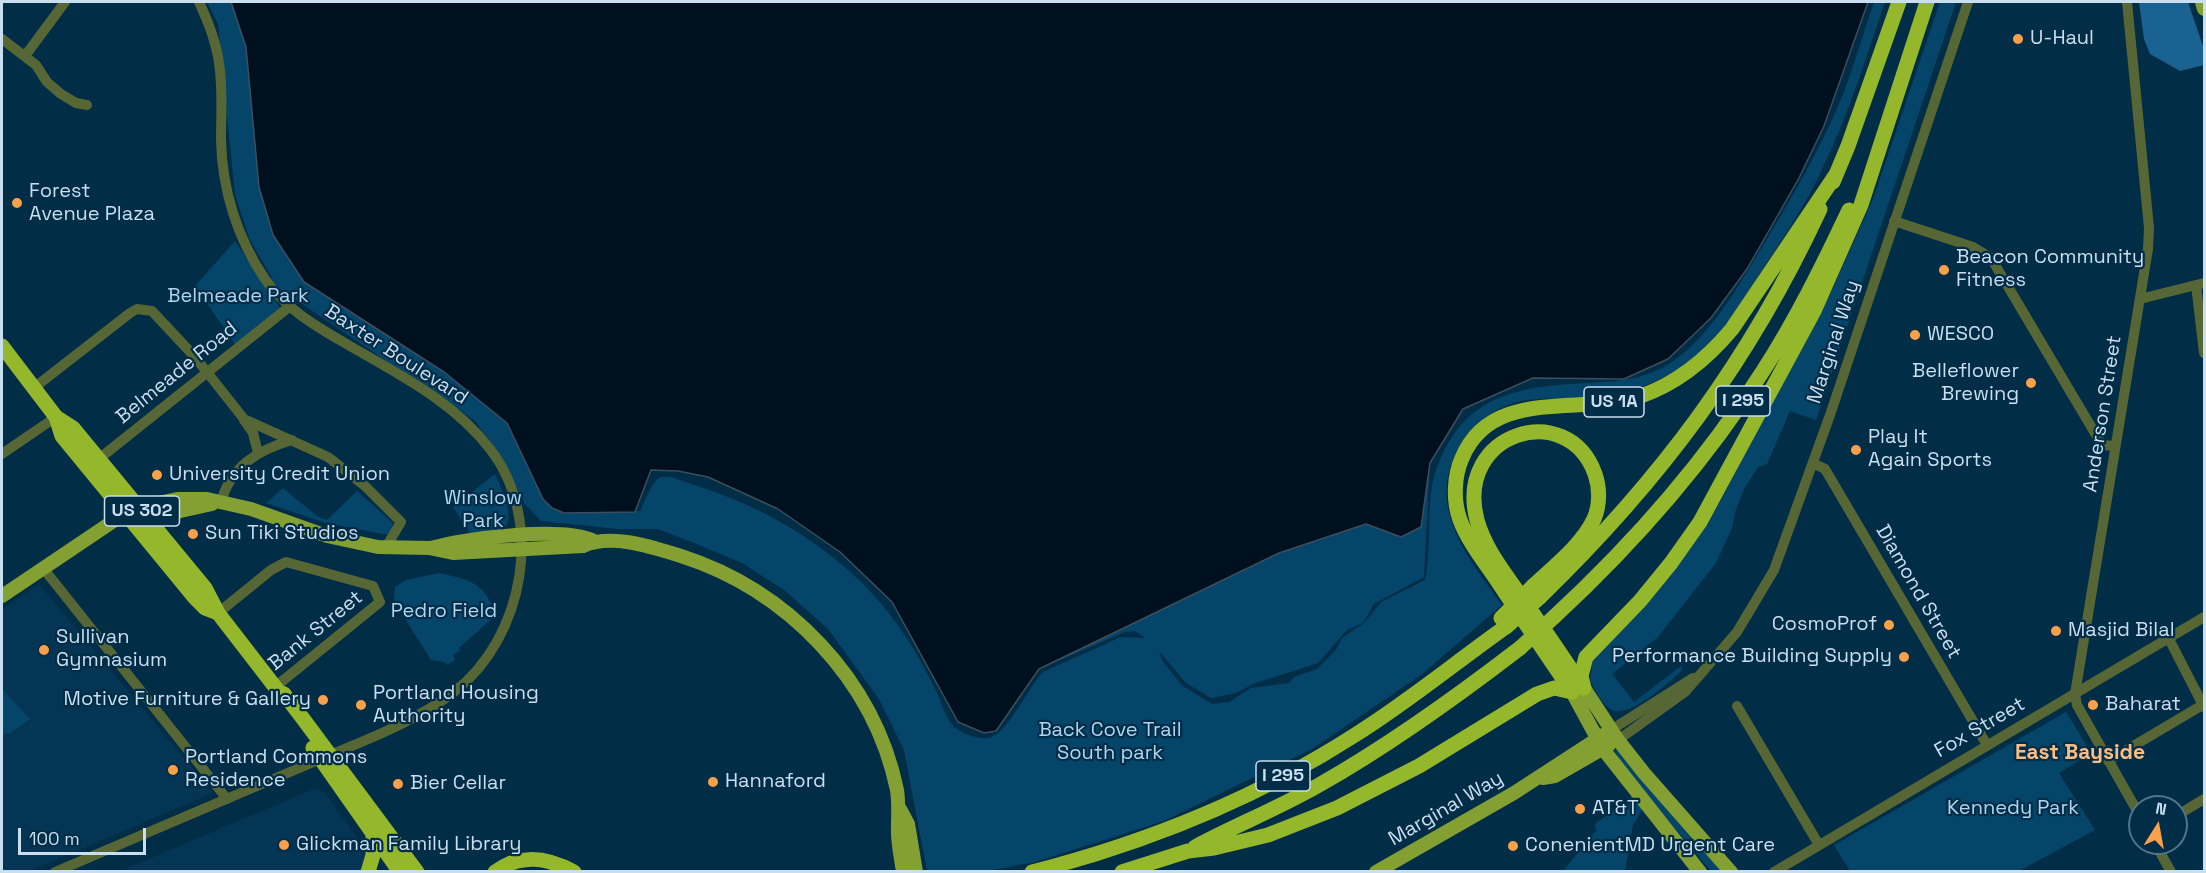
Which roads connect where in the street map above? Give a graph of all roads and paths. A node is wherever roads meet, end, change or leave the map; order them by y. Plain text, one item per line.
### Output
1 (65, 2) edge
2 (199, 2) edge
3 (1899, 2) edge
4 (1927, 2) edge
5 (1968, 2) edge
6 (2127, 2) edge
7 (2202, 2) edge
8 (2205, 9) edge
9 (2, 39) edge
10 (25, 56) junction
11 (87, 105) dead end
12 (1878, 148) junction
13 (1837, 173) junction
14 (1894, 221) junction
15 (2200, 284) edge
16 (2140, 299) junction
17 (289, 307) junction
18 (2, 346) edge
19 (2205, 353) edge
20 (207, 372) junction
21 (35, 387) junction
22 (56, 417) junction
23 (244, 420) junction
24 (292, 440) junction
25 (2115, 446) junction
26 (258, 453) junction
27 (2, 454) edge
28 (93, 463) junction
29 (1813, 463) junction
30 (221, 502) junction
31 (138, 513) junction
32 (522, 535) junction
33 (594, 541) junction
34 (386, 547) junction
35 (429, 548) junction
36 (521, 551) junction
37 (43, 568) junction
38 (1536, 592) junction
39 (2, 596) edge
40 (218, 613) junction
41 (2205, 617) edge
42 (2169, 639) junction
43 (277, 690) junction
44 (1578, 690) junction
45 (2074, 694) junction
46 (2204, 705) edge
47 (1737, 706) dead end
48 (1614, 735) junction
49 (1600, 743) junction
50 (1986, 745) junction
51 (326, 757) junction
52 (2108, 761) junction
53 (2128, 795) edge
54 (227, 799) junction
55 (2205, 799) edge
56 (900, 809) junction
57 (2188, 809) edge
58 (374, 834) junction
59 (1819, 845) junction
60 (1188, 851) junction
61 (2160, 855) edge
62 (2166, 870) edge
63 (55, 872) edge
64 (368, 872) edge
65 (400, 872) edge
66 (417, 872) edge
67 (495, 872) edge
68 (516, 872) edge
69 (553, 872) edge
70 (574, 872) edge
71 (903, 872) edge
72 (916, 872) edge
73 (1032, 872) edge
74 (1122, 872) edge
75 (1376, 872) edge
76 (1700, 872) edge
77 (1731, 872) edge
78 (1774, 872) edge

1 - 10 street
2 - 17 street, Baxter Boulevard
3 - 13 highway, I 295
4 - 12 highway, I 295
5 - 14 street, Marginal Way
6 - 16 street, Anderson Street
7 - 8 main road
9 - 10 street
10 - 11 street
12 - 44 highway
12 - 60 highway, I 295, bridge
13 - 38 highway, I 295
13 - 44 highway, US 1A
14 - 25 street
14 - 29 street, Marginal Way
15 - 16 street
15 - 19 street
16 - 25 street, Anderson Street
17 - 20 street, Belmeade Road
17 - 32 street, Baxter Boulevard
18 - 21 highway, US 302
20 - 21 street
20 - 23 street
20 - 28 street, Belmeade Road
21 - 22 highway, US 302
22 - 27 street
22 - 28 highway, US 302
23 - 24 street
23 - 26 street
24 - 26 street
24 - 34 street
25 - 45 street, Anderson Street
26 - 30 street
28 - 31 highway, US 302
29 - 48 street, Marginal Way
29 - 50 street, Diamond Street
30 - 31 main road
30 - 34 main road
31 - 37 main road
31 - 40 highway, US 302
31 - 40 highway, US 302
32 - 33 main road
32 - 35 main road
32 - 36 street, Baxter Boulevard
33 - 36 main road
33 - 56 main road
34 - 35 main road
35 - 36 main road
36 - 51 street, Baxter Boulevard
37 - 39 main road
37 - 54 street
38 - 44 highway
38 - 73 highway, I 295, bridge
40 - 43 highway, US 302
40 - 43 street, Bank Street
41 - 42 street, Fox Street
42 - 45 street, Fox Street
42 - 46 street
43 - 51 highway, US 302
44 - 48 main road, US 1A
44 - 49 main road, US 1A
44 - 60 highway
45 - 50 street, Fox Street
45 - 52 street
46 - 52 street
47 - 59 street
48 - 49 main road, Marginal Way
48 - 77 main road, US 1A
49 - 75 main road, Marginal Way
49 - 76 main road, US 1A
50 - 59 street, Fox Street
51 - 54 street, Baxter Boulevard
51 - 58 highway, US 302
51 - 66 highway, US 302
52 - 53 street
54 - 63 street, Baxter Boulevard
55 - 57 street
56 - 71 main road
56 - 72 main road
58 - 64 highway
58 - 65 highway, US 302
59 - 78 street, Fox Street
60 - 74 highway, I 295
61 - 62 street
67 - 70 highway
68 - 69 highway

